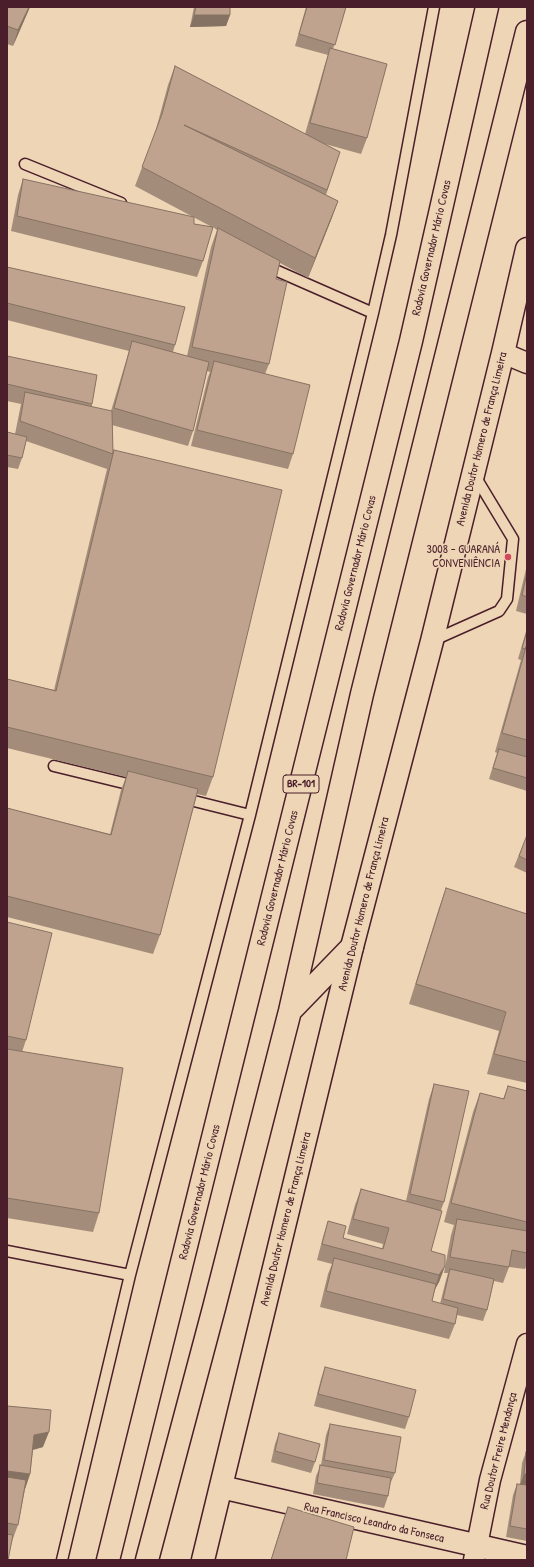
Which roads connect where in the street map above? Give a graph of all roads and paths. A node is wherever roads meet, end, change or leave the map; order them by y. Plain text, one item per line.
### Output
1 (434, 7) edge
2 (487, 7) edge
3 (527, 32) edge
4 (25, 164) dead end
5 (131, 208) edge
6 (527, 249) edge
7 (259, 263) edge
8 (373, 314) junction
9 (503, 353) junction
10 (527, 364) edge
11 (473, 474) junction
12 (432, 641) junction
13 (54, 766) dead end
14 (145, 789) edge
15 (175, 796) edge
16 (250, 815) junction
17 (352, 947) junction
18 (290, 1011) junction
19 (7, 1251) edge
20 (130, 1275) junction
21 (527, 1344) edge
22 (221, 1487) junction
23 (475, 1553) edge
24 (527, 1557) edge
25 (62, 1560) edge
26 (108, 1560) edge
27 (147, 1560) edge
28 (203, 1560) edge

1 - 8 lane
2 - 26 main road, Rodovia Governador Mário Covas / BR-101
3 - 18 main road
4 - 5 lane
6 - 9 main road, Avenida Doutor Homero de França Limeira
7 - 8 lane
8 - 16 lane
9 - 10 street
9 - 11 main road, Avenida Doutor Homero de França Limeira
11 - 12 main road, Avenida Doutor Homero de França Limeira
11 - 12 lane
12 - 17 main road, Avenida Doutor Homero de França Limeira
13 - 14 lane
15 - 16 lane
16 - 20 lane
17 - 18 main road
17 - 22 main road, Avenida Doutor Homero de França Limeira
18 - 27 main road
19 - 20 lane
20 - 25 lane
21 - 23 street, Rua Doutor Freire Mendonça
22 - 23 main road, Rua Francisco Leandro da Fonseca
22 - 28 main road, Avenida Doutor Homero de França Limeira
23 - 24 main road, Rua Francisco Leandro da Fonseca

